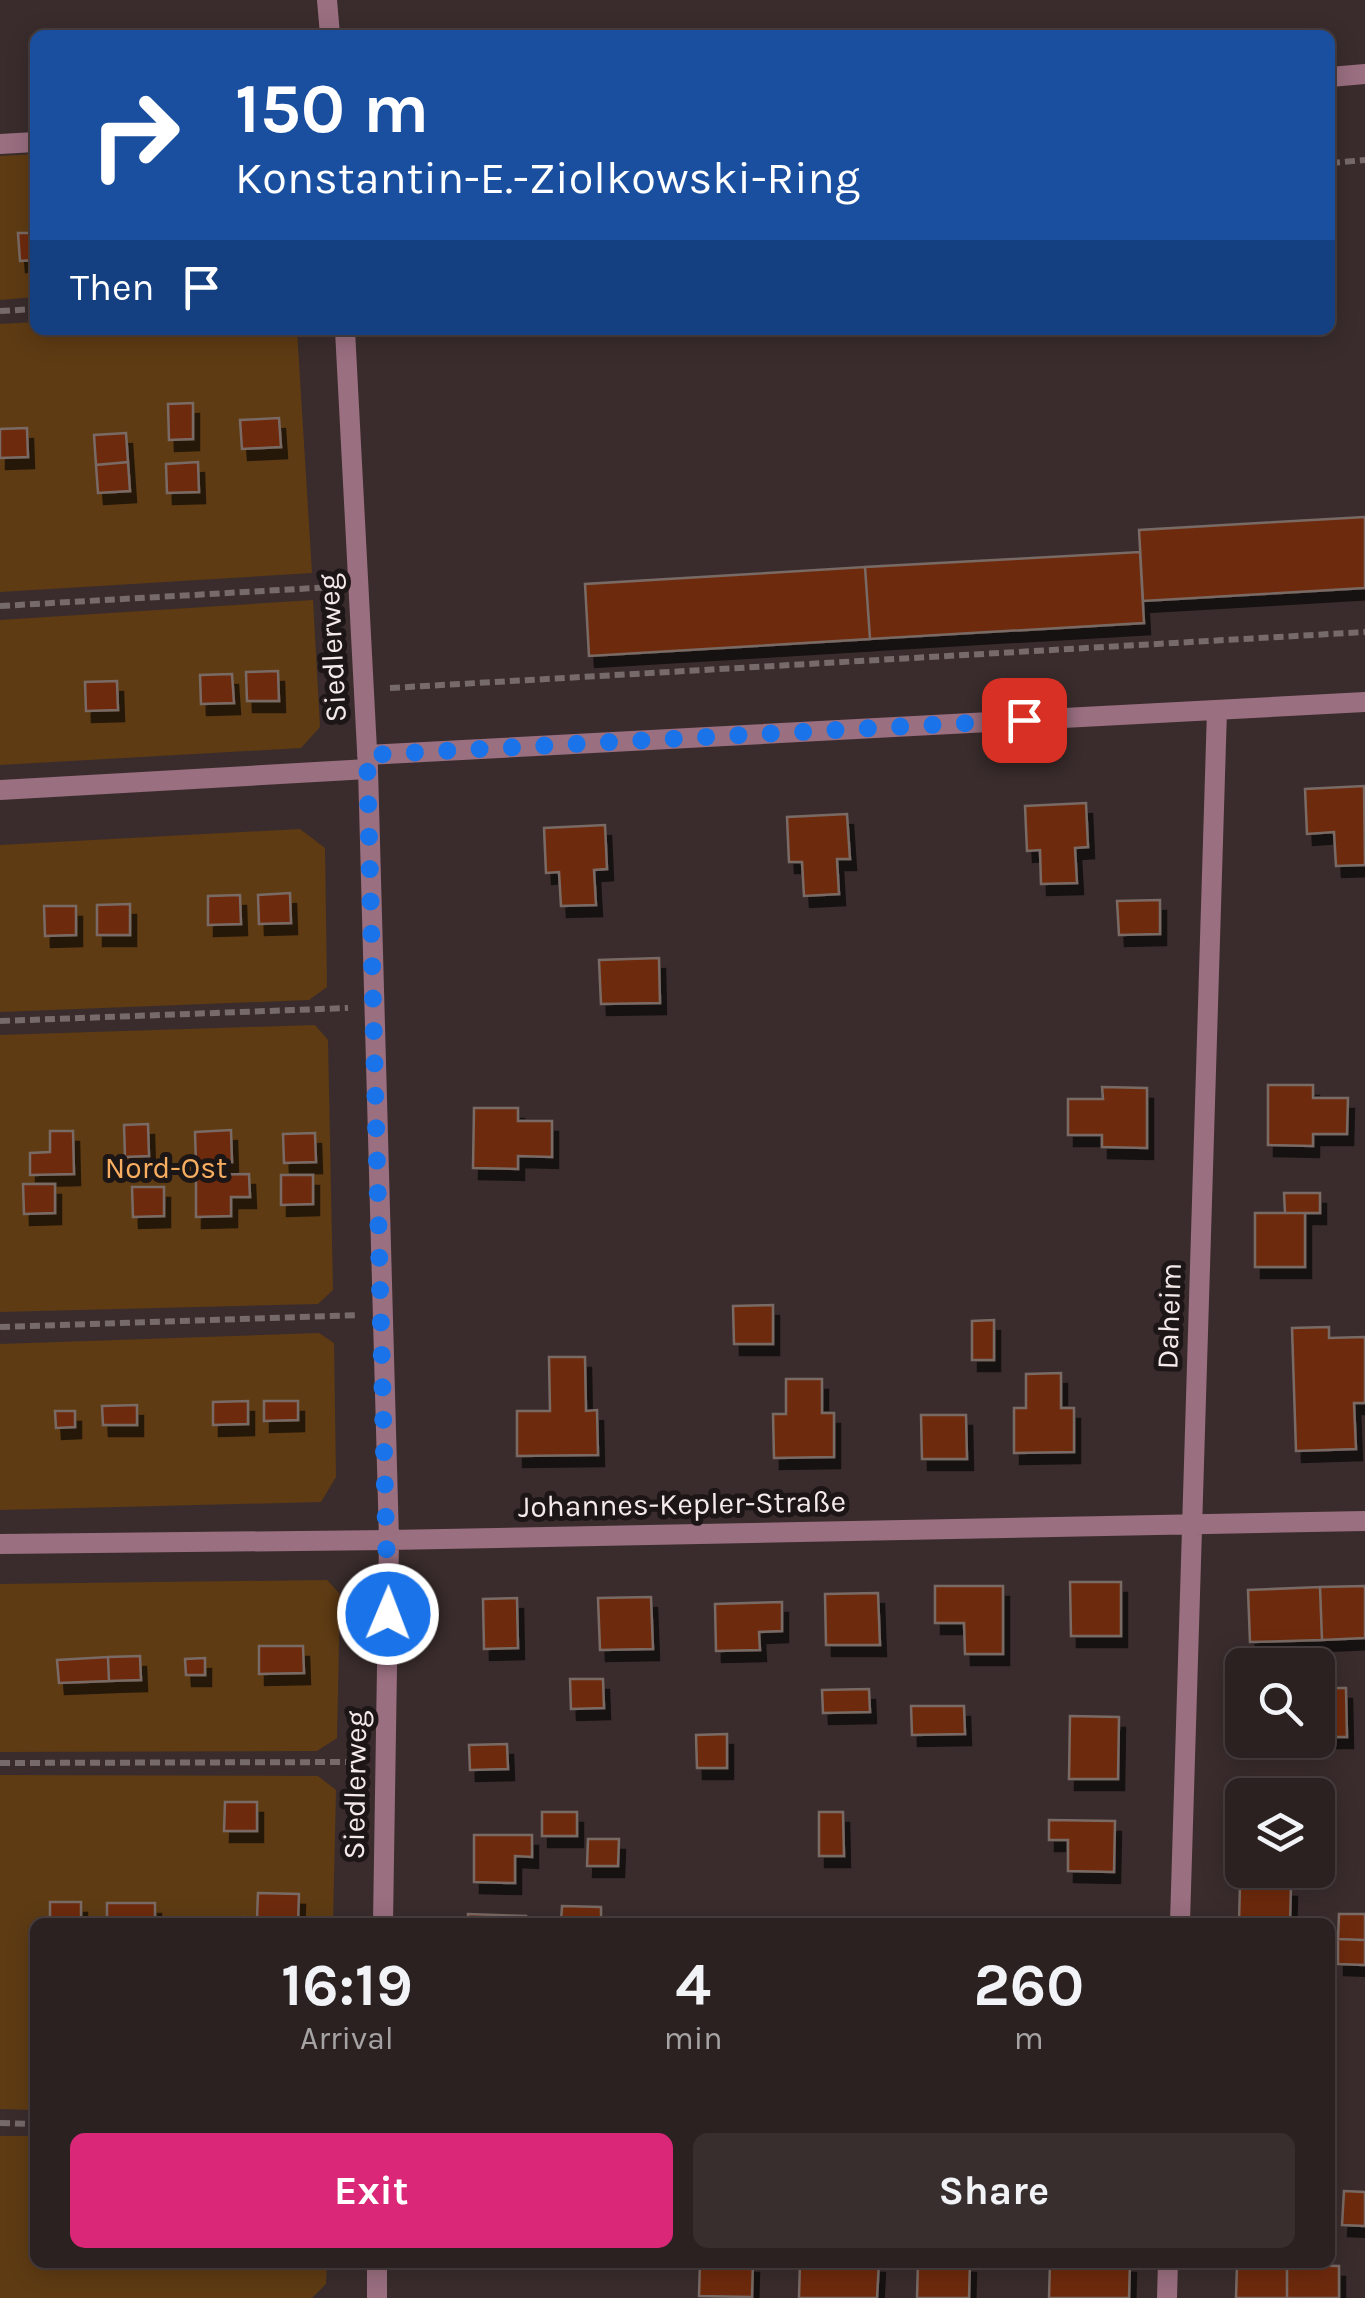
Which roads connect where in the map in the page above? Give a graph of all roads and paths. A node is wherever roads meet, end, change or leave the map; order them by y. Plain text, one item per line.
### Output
1 (327, 0) edge
2 (330, 30) edge
3 (1365, 74) edge
4 (1335, 77) edge
5 (30, 142) edge
6 (0, 144) edge
7 (1365, 160) edge
8 (1335, 162) edge
9 (30, 308) edge
10 (0, 311) edge
11 (345, 335) edge
12 (358, 586) junction
13 (0, 606) edge
14 (1365, 632) edge
15 (364, 690) junction
16 (1365, 702) edge
17 (1217, 710) junction
18 (368, 762) junction
19 (0, 790) edge
20 (374, 1006) junction
21 (0, 1021) edge
22 (383, 1314) junction
23 (0, 1328) edge
24 (1365, 1522) edge
25 (1193, 1523) junction
26 (389, 1540) junction
27 (0, 1544) edge
28 (385, 1762) junction
29 (0, 1763) edge
30 (383, 1918) edge
31 (1180, 1918) edge
32 (0, 2123) edge
33 (30, 2124) edge
34 (377, 2268) edge
35 (1168, 2268) edge
36 (376, 2298) edge
37 (1167, 2298) edge

1 - 2 street
3 - 4 street
5 - 6 street
7 - 8 path
9 - 10 path
11 - 12 street, Siedlerweg
12 - 13 path
12 - 15 street, Siedlerweg
14 - 15 path
15 - 18 street, Siedlerweg
16 - 17 street
17 - 18 street
17 - 25 street, Daheim
18 - 19 street
18 - 20 street, Siedlerweg
20 - 21 path
20 - 22 street, Siedlerweg
22 - 23 path
22 - 26 street, Siedlerweg
24 - 25 street, Johannes-Kepler-Straße
25 - 26 street, Johannes-Kepler-Straße
25 - 31 street, Daheim
26 - 27 street, Johannes-Kepler-Straße
26 - 28 street, Siedlerweg
28 - 29 path
28 - 30 street, Siedlerweg
32 - 33 path
34 - 36 street
35 - 37 street

